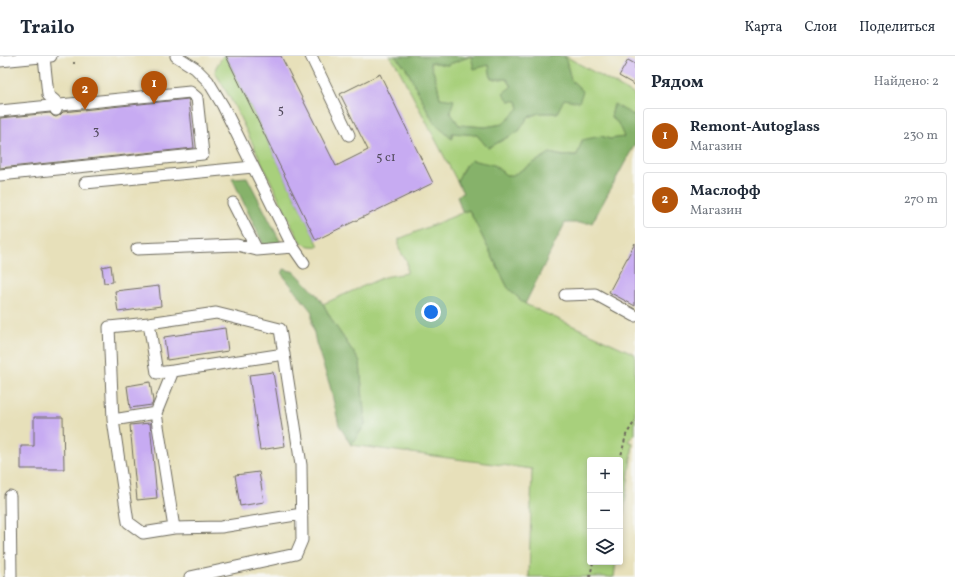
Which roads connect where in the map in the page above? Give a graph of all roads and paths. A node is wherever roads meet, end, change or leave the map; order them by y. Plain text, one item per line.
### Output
1 (48, 56) edge
2 (176, 56) edge
3 (310, 56) edge
4 (0, 61) edge
5 (48, 95) junction
6 (56, 108) junction
7 (43, 109) junction
8 (0, 111) edge
9 (349, 135) dead end
10 (253, 167) junction
11 (0, 175) edge
12 (85, 183) dead end
13 (233, 203) dead end
14 (293, 247) junction
15 (137, 249) dead end
16 (257, 250) junction
17 (304, 263) dead end
18 (565, 295) dead end
19 (635, 316) edge
20 (149, 323) junction
21 (284, 354) junction
22 (173, 371) junction
23 (156, 413) junction
24 (113, 420) junction
25 (635, 421) edge
26 (621, 457) edge
27 (10, 496) dead end
28 (302, 514) junction
29 (174, 528) junction
30 (592, 565) edge
31 (11, 577) edge
32 (190, 577) edge
33 (590, 577) edge

1 - 4 street
1 - 5 street
2 - 10 street
3 - 9 street
5 - 6 street
5 - 7 street
6 - 7 street
6 - 11 street
7 - 8 street
10 - 12 street
10 - 14 street
13 - 16 street
14 - 16 street
14 - 17 street
15 - 16 street
18 - 19 street
20 - 21 street
20 - 22 street
20 - 24 street
21 - 22 street
21 - 28 street
22 - 23 street
23 - 24 street
23 - 29 street
24 - 29 street
25 - 26 path
27 - 31 street
28 - 29 street
28 - 32 street
30 - 33 path

